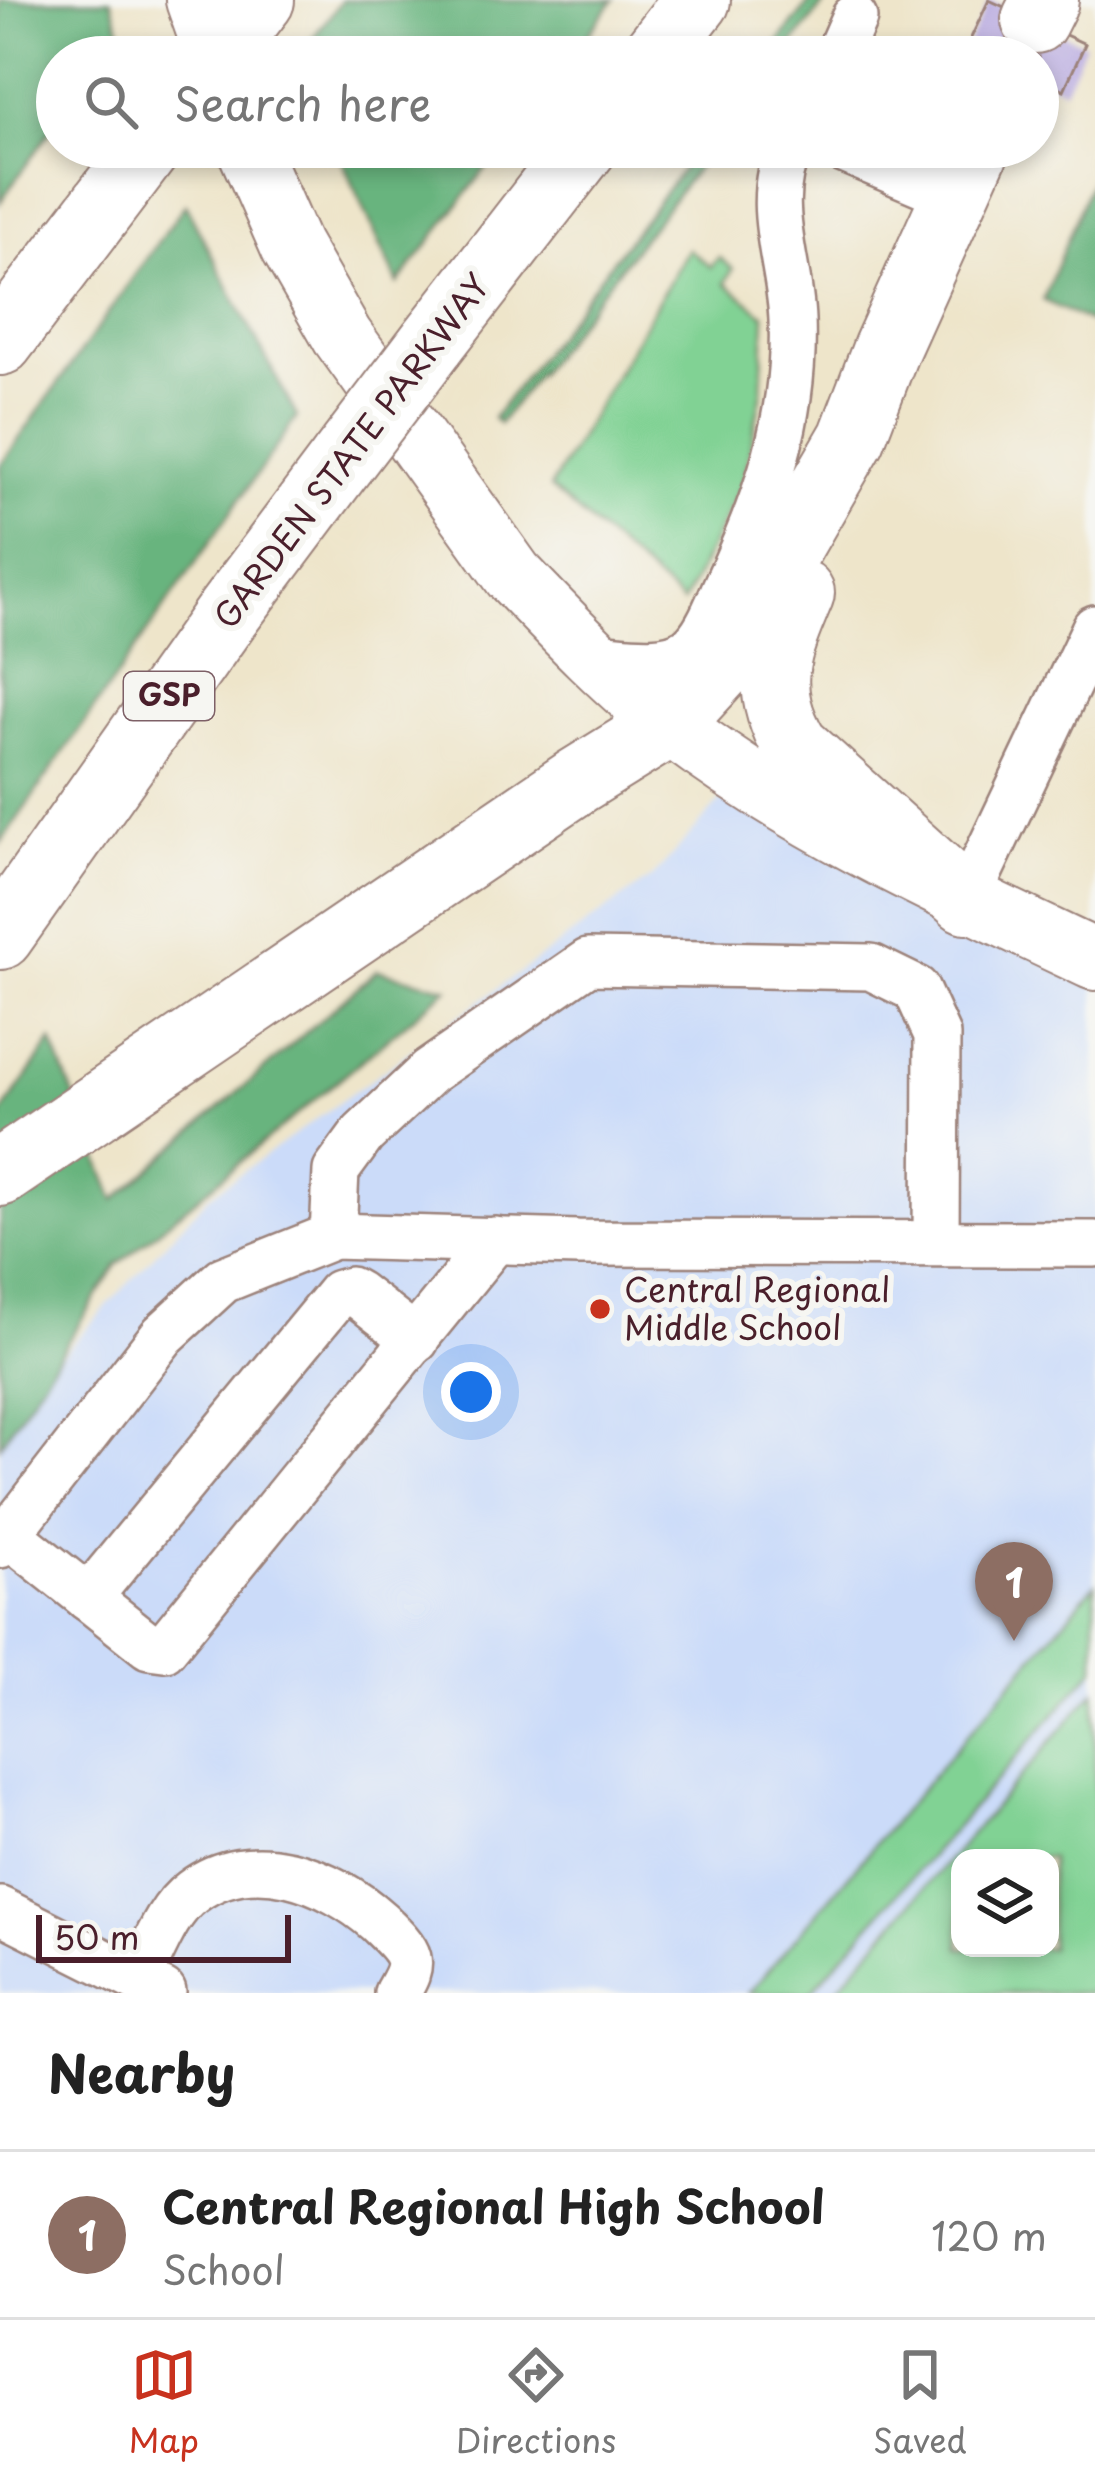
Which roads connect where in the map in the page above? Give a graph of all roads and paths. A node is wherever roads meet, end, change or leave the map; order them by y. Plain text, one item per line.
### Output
1 (196, 0) edge
2 (261, 0) edge
3 (697, 0) edge
4 (209, 36) edge
5 (233, 36) edge
6 (669, 36) edge
7 (132, 168) edge
8 (256, 168) edge
9 (568, 168) edge
10 (782, 168) edge
11 (966, 172) edge
12 (0, 342) edge
13 (852, 438) junction
14 (1095, 628) edge
15 (597, 656) junction
16 (669, 724) junction
17 (966, 900) junction
18 (0, 936) edge
19 (1095, 960) edge
20 (0, 1173) edge
21 (333, 1236) junction
22 (495, 1240) junction
23 (936, 1243) junction
24 (1095, 1244) edge
25 (416, 1340) junction
26 (4, 1539) edge
27 (88, 1598) junction
28 (0, 1910) edge
29 (152, 1986) edge
30 (397, 1993) edge

1 - 4 main road
2 - 5 highway
3 - 6 highway
7 - 12 highway
8 - 15 main road
9 - 18 highway, GARDEN STATE PARKWAY / GSP, bridge
10 - 15 street
11 - 13 highway
13 - 16 highway
13 - 17 highway
14 - 17 street
15 - 16 main road
16 - 17 main road
16 - 20 highway
17 - 19 main road
21 - 22 street
21 - 23 street
21 - 26 street
22 - 23 street
22 - 25 street
23 - 24 street
25 - 27 street
25 - 27 street
26 - 27 street
28 - 29 street
29 - 30 street

